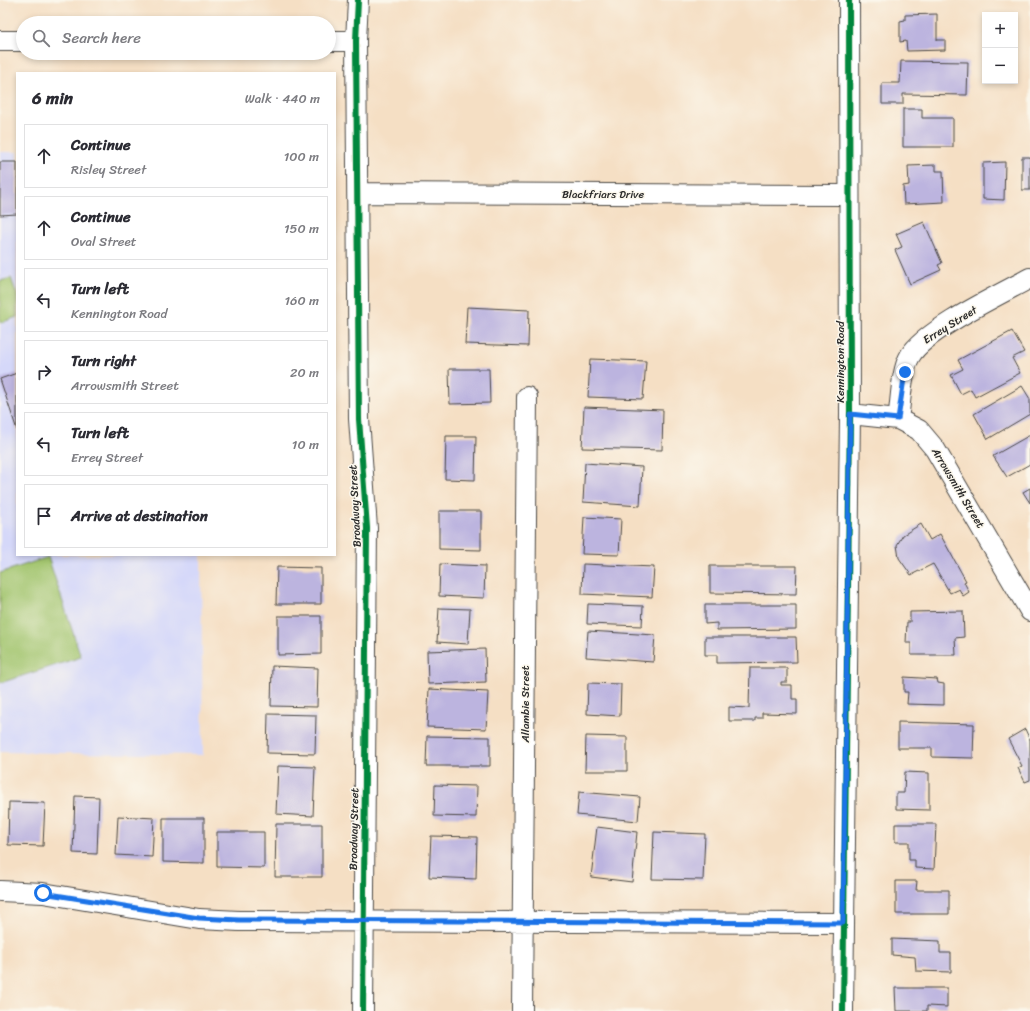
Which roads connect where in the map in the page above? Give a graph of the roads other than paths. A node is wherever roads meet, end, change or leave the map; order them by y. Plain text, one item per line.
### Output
1 (358, 0) edge
2 (848, 0) edge
3 (0, 41) edge
4 (16, 41) edge
5 (336, 41) edge
6 (356, 41) junction
7 (358, 193) junction
8 (849, 195) junction
9 (1030, 278) edge
10 (527, 397) dead end
11 (850, 414) junction
12 (898, 419) junction
13 (1030, 611) edge
14 (0, 891) edge
15 (364, 920) junction
16 (523, 920) junction
17 (843, 923) junction
18 (363, 1011) edge
19 (522, 1011) edge
20 (843, 1011) edge

1 - 6 street, Broadway Street
2 - 8 street, Kennington Road
3 - 4 street
5 - 6 street
6 - 7 street, Broadway Street
7 - 8 street, Blackfriars Drive
7 - 15 street, Broadway Street
8 - 11 street, Kennington Road
9 - 12 street, Errey Street
10 - 16 street, Allambie Street
11 - 12 street, Arrowsmith Street
11 - 17 street, Kennington Road
12 - 13 street, Arrowsmith Street
14 - 15 street
15 - 16 street
15 - 18 street, Broadway Street
16 - 17 street
16 - 19 street, Allambie Street
17 - 20 street, Kennington Road

